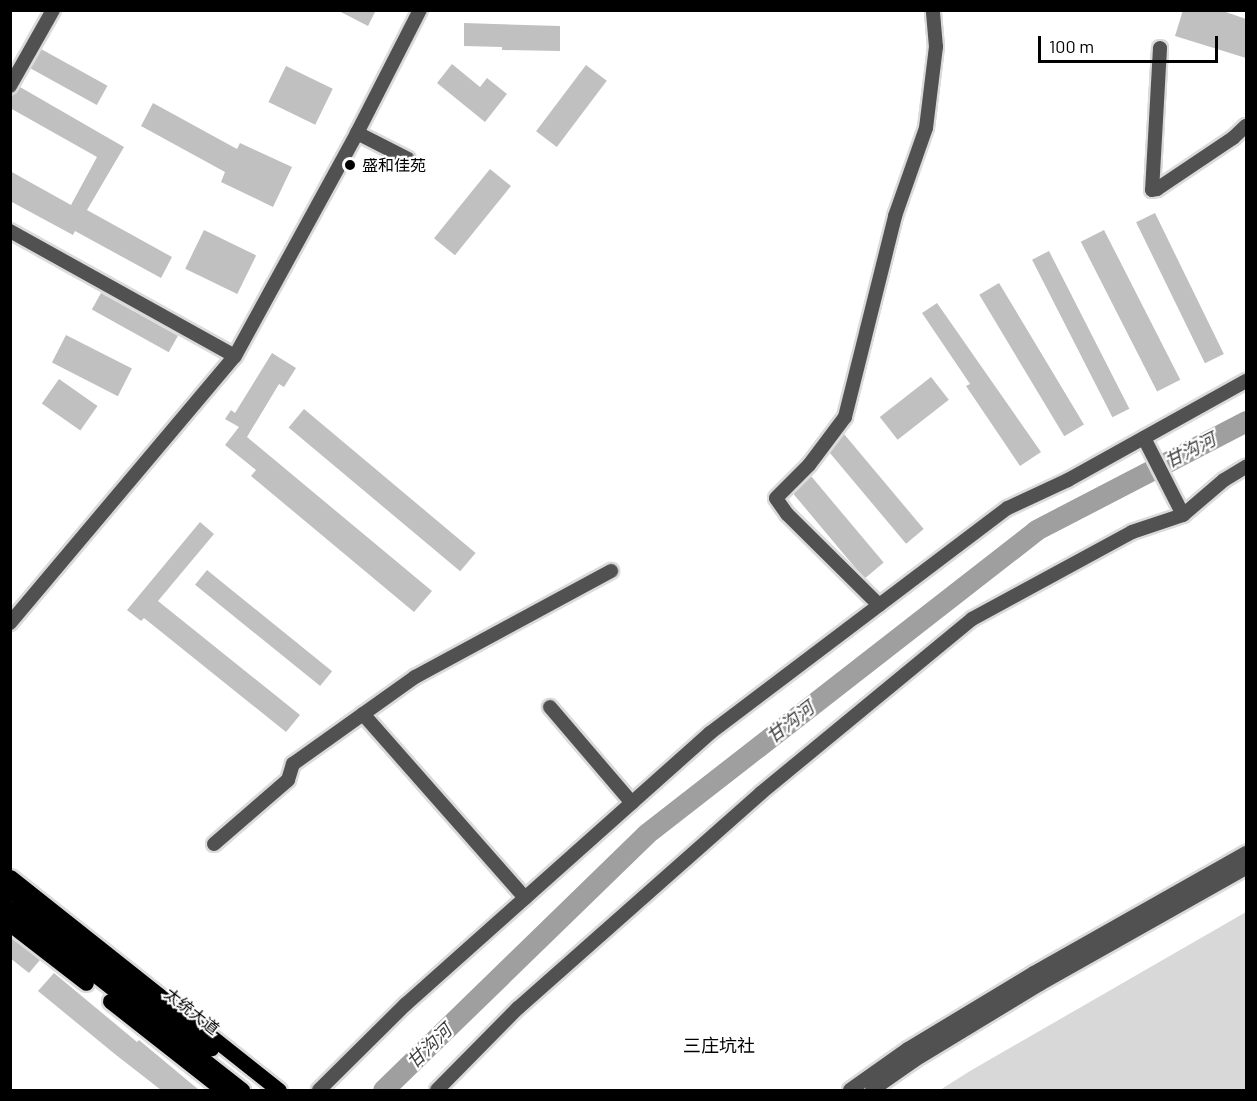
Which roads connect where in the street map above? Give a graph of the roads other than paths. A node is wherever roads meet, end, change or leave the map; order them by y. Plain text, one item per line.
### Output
1 (53, 10) edge
2 (420, 10) edge
3 (933, 10) edge
4 (1160, 48) dead end
5 (10, 86) edge
6 (1246, 126) edge
7 (357, 133) junction
8 (408, 159) dead end
9 (10, 231) edge
10 (235, 356) junction
11 (1246, 381) edge
12 (1144, 438) junction
13 (1246, 467) edge
14 (1183, 515) junction
15 (611, 571) dead end
16 (879, 605) junction
17 (10, 623) edge
18 (550, 707) dead end
19 (363, 714) junction
20 (632, 803) junction
21 (214, 844) dead end
22 (1246, 853) edge
23 (1246, 868) edge
24 (10, 877) edge
25 (10, 890) edge
26 (525, 898) junction
27 (10, 908) edge
28 (10, 924) edge
29 (93, 967) junction
30 (223, 1090) edge
31 (242, 1090) edge
32 (265, 1090) edge
33 (279, 1090) edge
34 (319, 1090) edge
35 (436, 1090) edge
36 (850, 1090) edge
37 (872, 1090) edge

1 - 5 street
2 - 7 street
3 - 16 street
4 - 6 street
7 - 8 street
7 - 10 street
9 - 10 street
10 - 17 street
11 - 12 street
12 - 14 street
12 - 16 street
13 - 14 street
14 - 35 street
15 - 19 street
16 - 20 street
18 - 20 street
19 - 21 street
19 - 26 street
20 - 26 street
22 - 36 street
23 - 37 street
24 - 33 main road
25 - 29 main road
26 - 34 street
27 - 29 main road
28 - 30 main road
29 - 31 main road, 太统大道
29 - 32 main road, 太统大道

